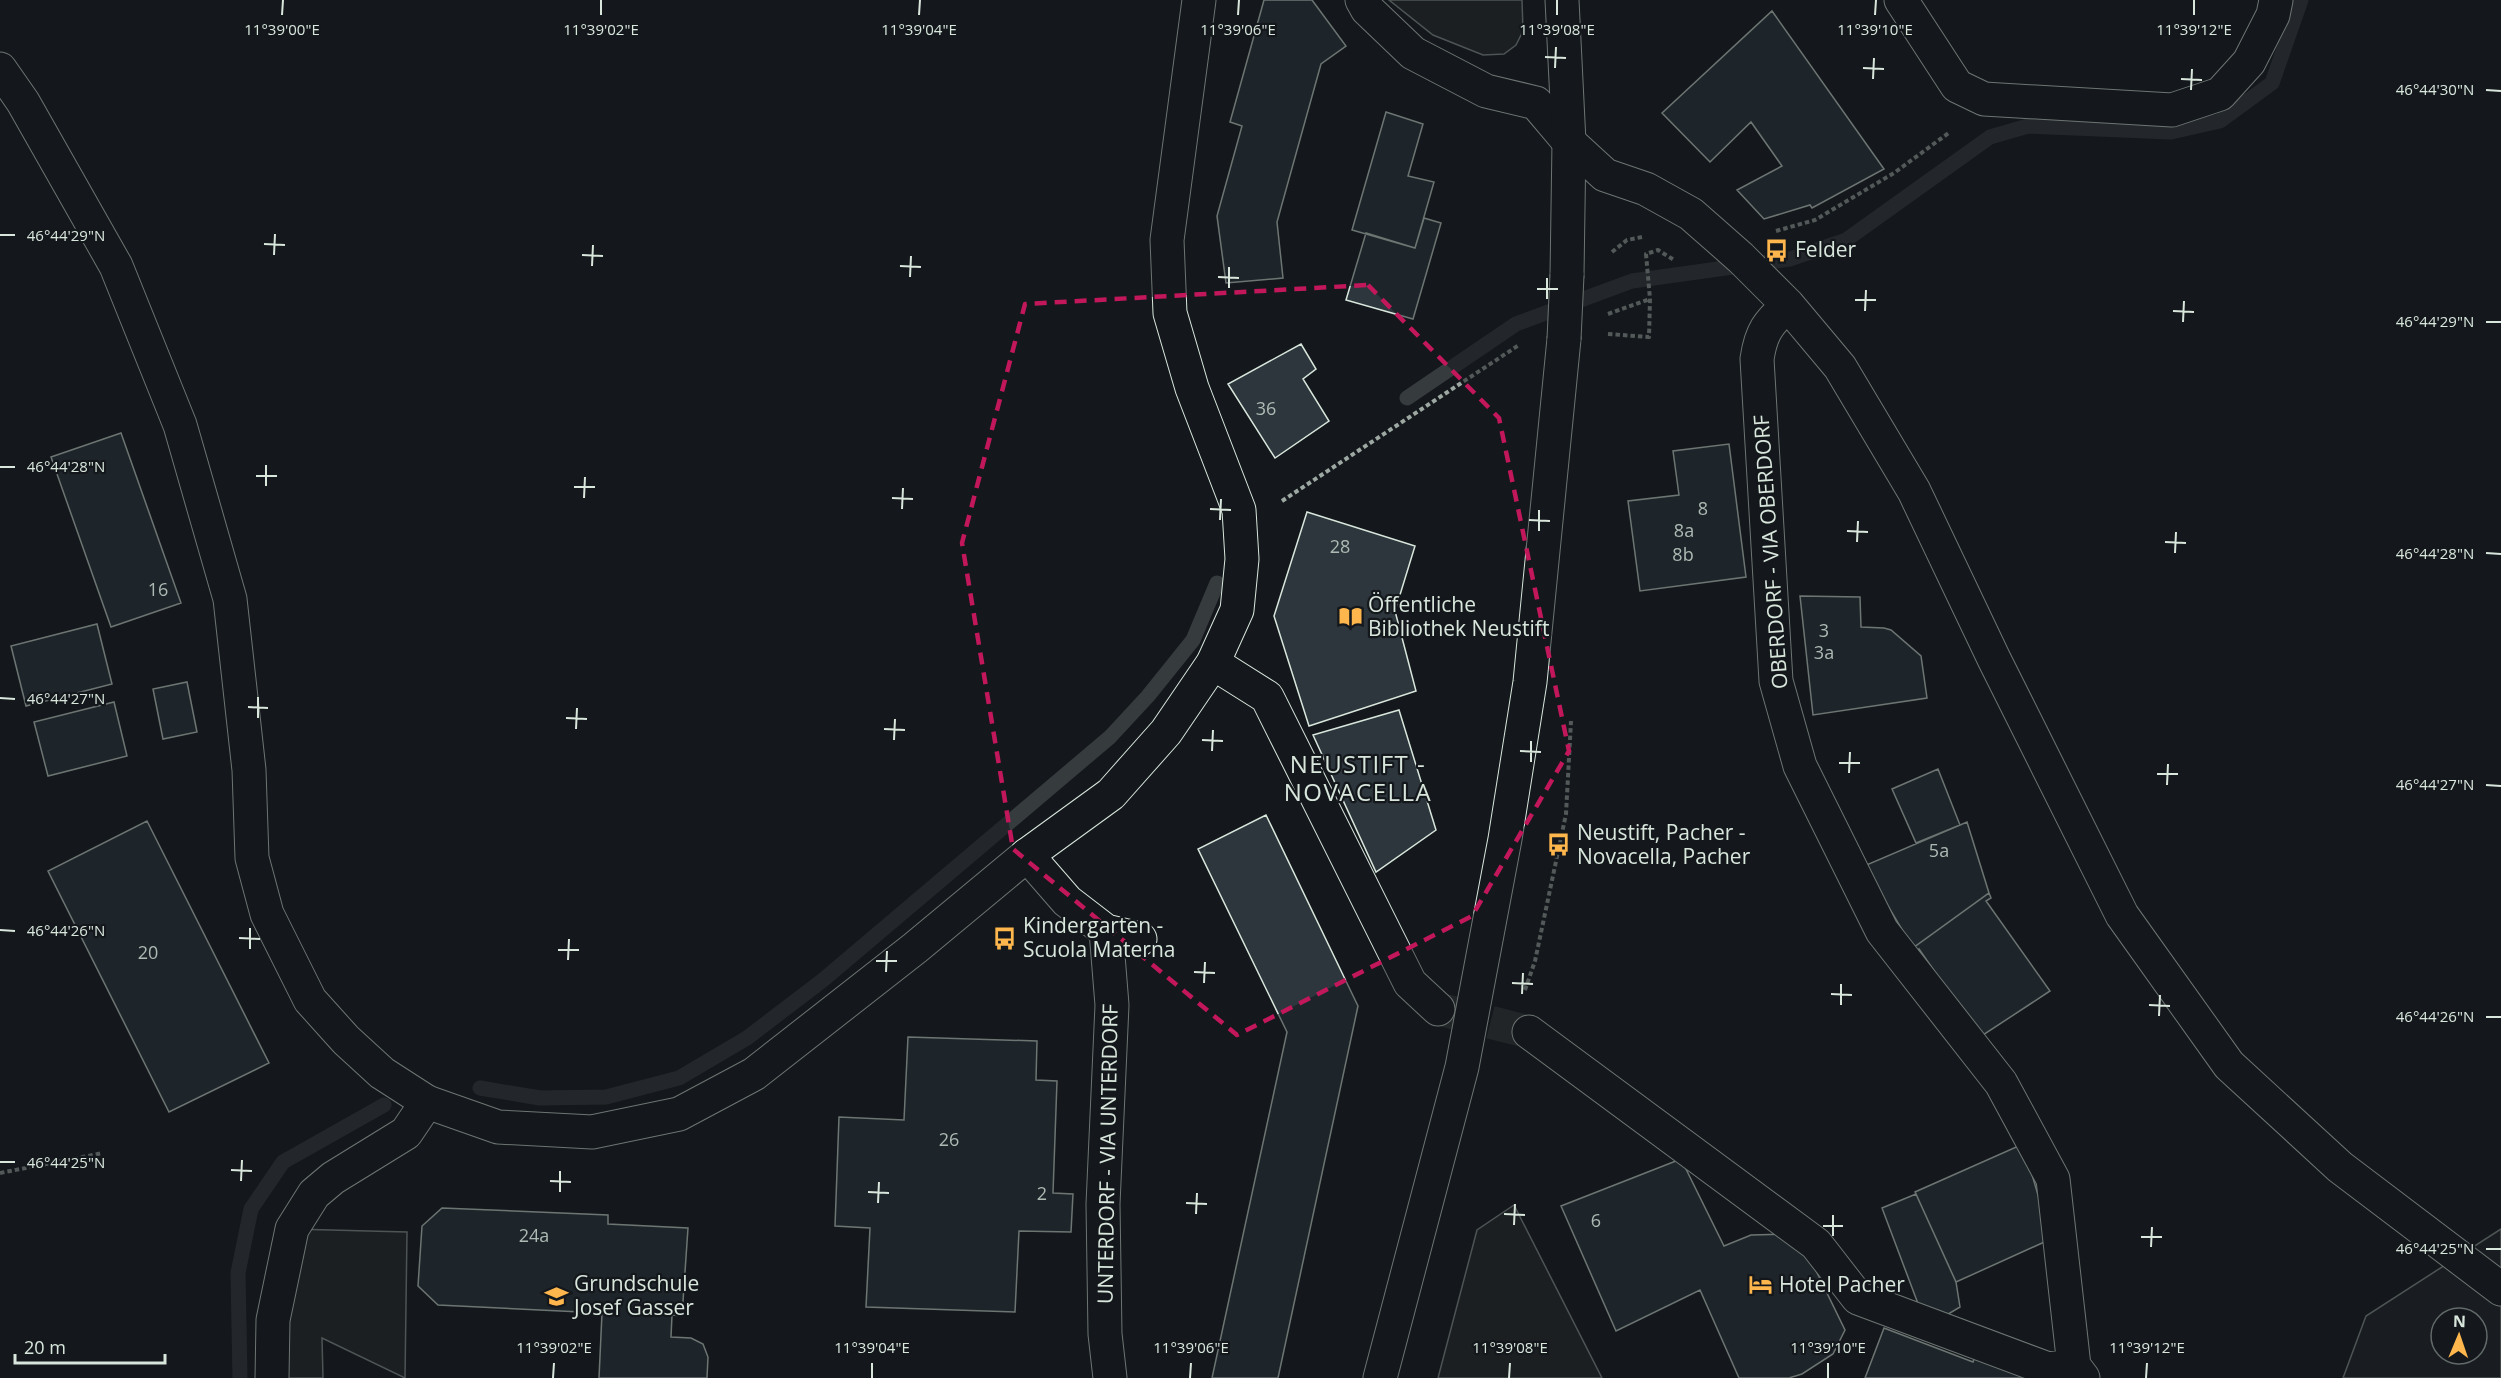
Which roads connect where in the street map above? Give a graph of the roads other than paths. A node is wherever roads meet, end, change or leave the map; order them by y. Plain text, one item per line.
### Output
1 (1199, 0) edge
2 (1362, 0) edge
3 (1562, 0) edge
4 (1901, 0) edge
5 (2276, 0) edge
6 (0, 69) edge
7 (1569, 142) junction
8 (1788, 305) junction
9 (1213, 663) junction
10 (1026, 855) junction
11 (1106, 931) junction
12 (1140, 939) dead end
13 (1438, 1009) tunnel mouth
14 (1529, 1032) tunnel mouth
15 (427, 1102) junction
16 (2501, 1289) edge
17 (2079, 1372) edge
18 (272, 1378) edge
19 (1110, 1378) edge
20 (1380, 1378) edge

1 - 9 street
2 - 7 street
3 - 7 street
4 - 5 street
6 - 15 street
7 - 8 street
7 - 20 street, bridge
8 - 16 street
8 - 17 street, OBERDORF - VIA OBERDORF
9 - 10 street
9 - 13 street
10 - 11 street
10 - 15 street
11 - 12 street
11 - 19 street, UNTERDORF - VIA UNTERDORF
14 - 17 street
15 - 18 street

